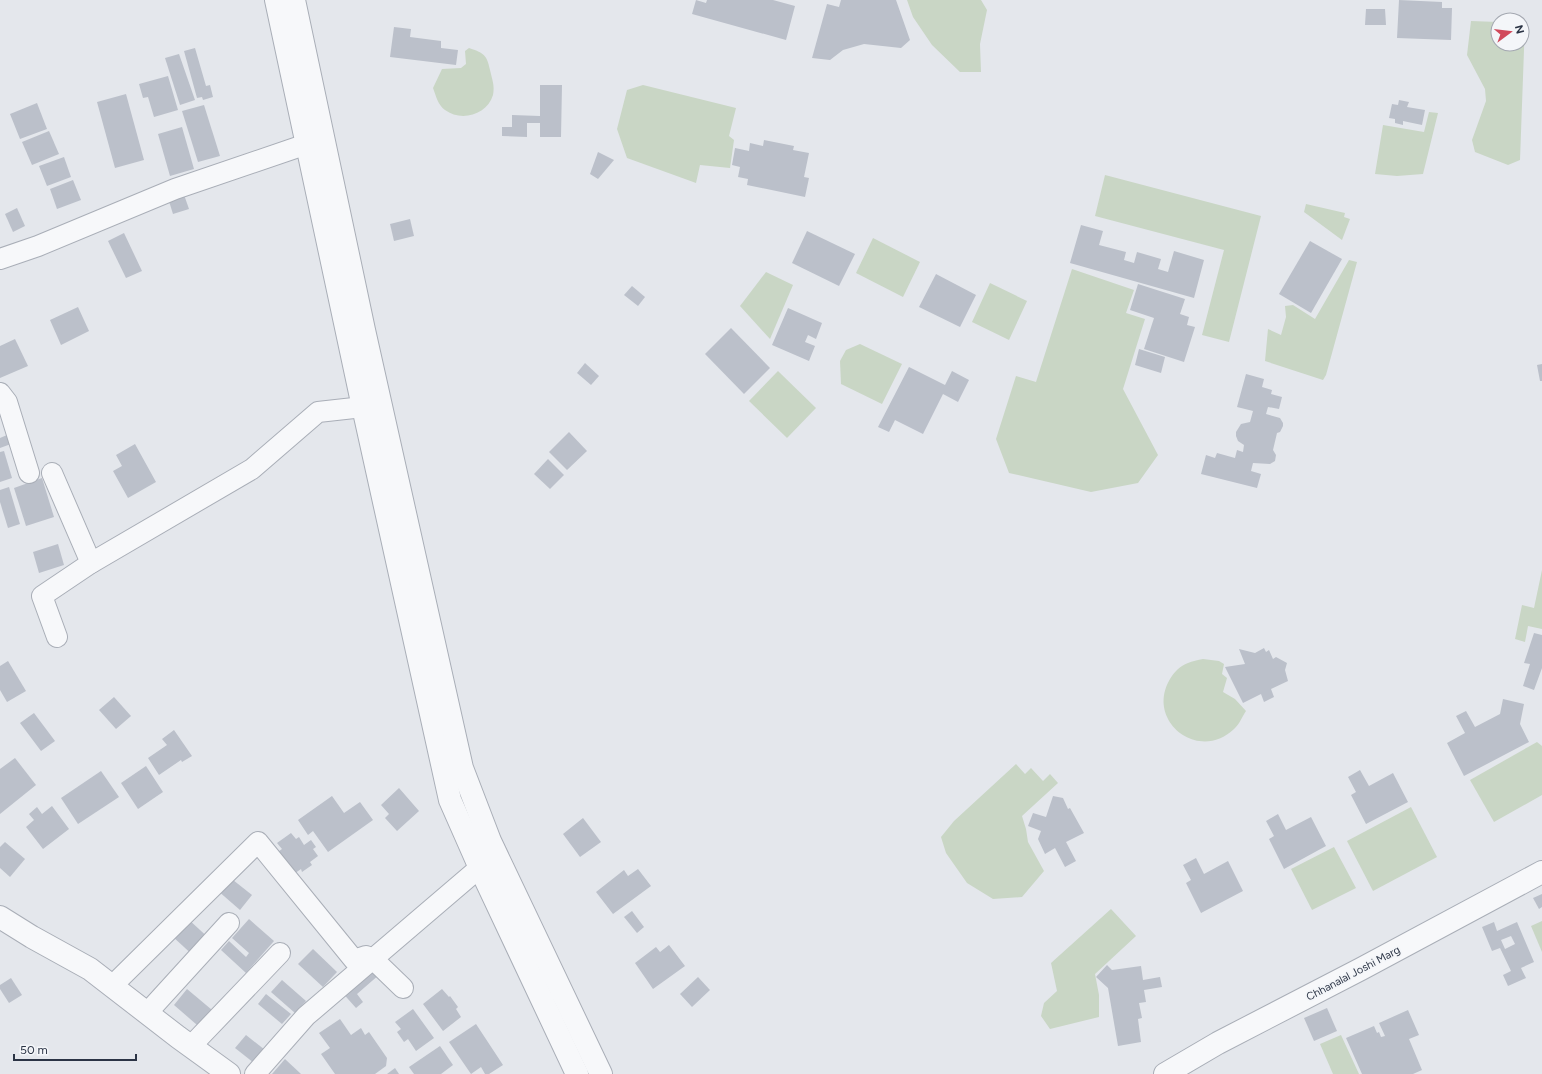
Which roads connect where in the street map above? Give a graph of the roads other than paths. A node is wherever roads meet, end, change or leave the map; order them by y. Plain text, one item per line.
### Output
1 (276, 0) edge
2 (294, 0) edge
3 (307, 144) junction
4 (0, 259) edge
5 (0, 393) edge
6 (363, 407) junction
7 (29, 473) dead end
8 (52, 473) dead end
9 (90, 563) junction
10 (57, 636) dead end
11 (488, 861) junction
12 (1542, 872) edge
13 (0, 917) edge
14 (229, 923) dead end
15 (280, 953) dead end
16 (374, 959) junction
17 (112, 986) junction
18 (403, 988) dead end
19 (147, 1013) junction
20 (191, 1046) junction
21 (229, 1074) edge
22 (255, 1074) edge
23 (577, 1074) edge
24 (600, 1074) edge
25 (1165, 1074) edge

1 - 3 street
2 - 11 street
3 - 4 street
3 - 6 street
5 - 7 street
6 - 9 street
6 - 11 street
8 - 9 street
9 - 10 street
11 - 16 street
11 - 23 street
11 - 24 street
12 - 25 street, Chhanalal Joshi Marg
13 - 17 street
14 - 19 street
15 - 20 street
16 - 17 street
16 - 18 street
16 - 22 street
17 - 19 street
19 - 20 street
20 - 21 street

